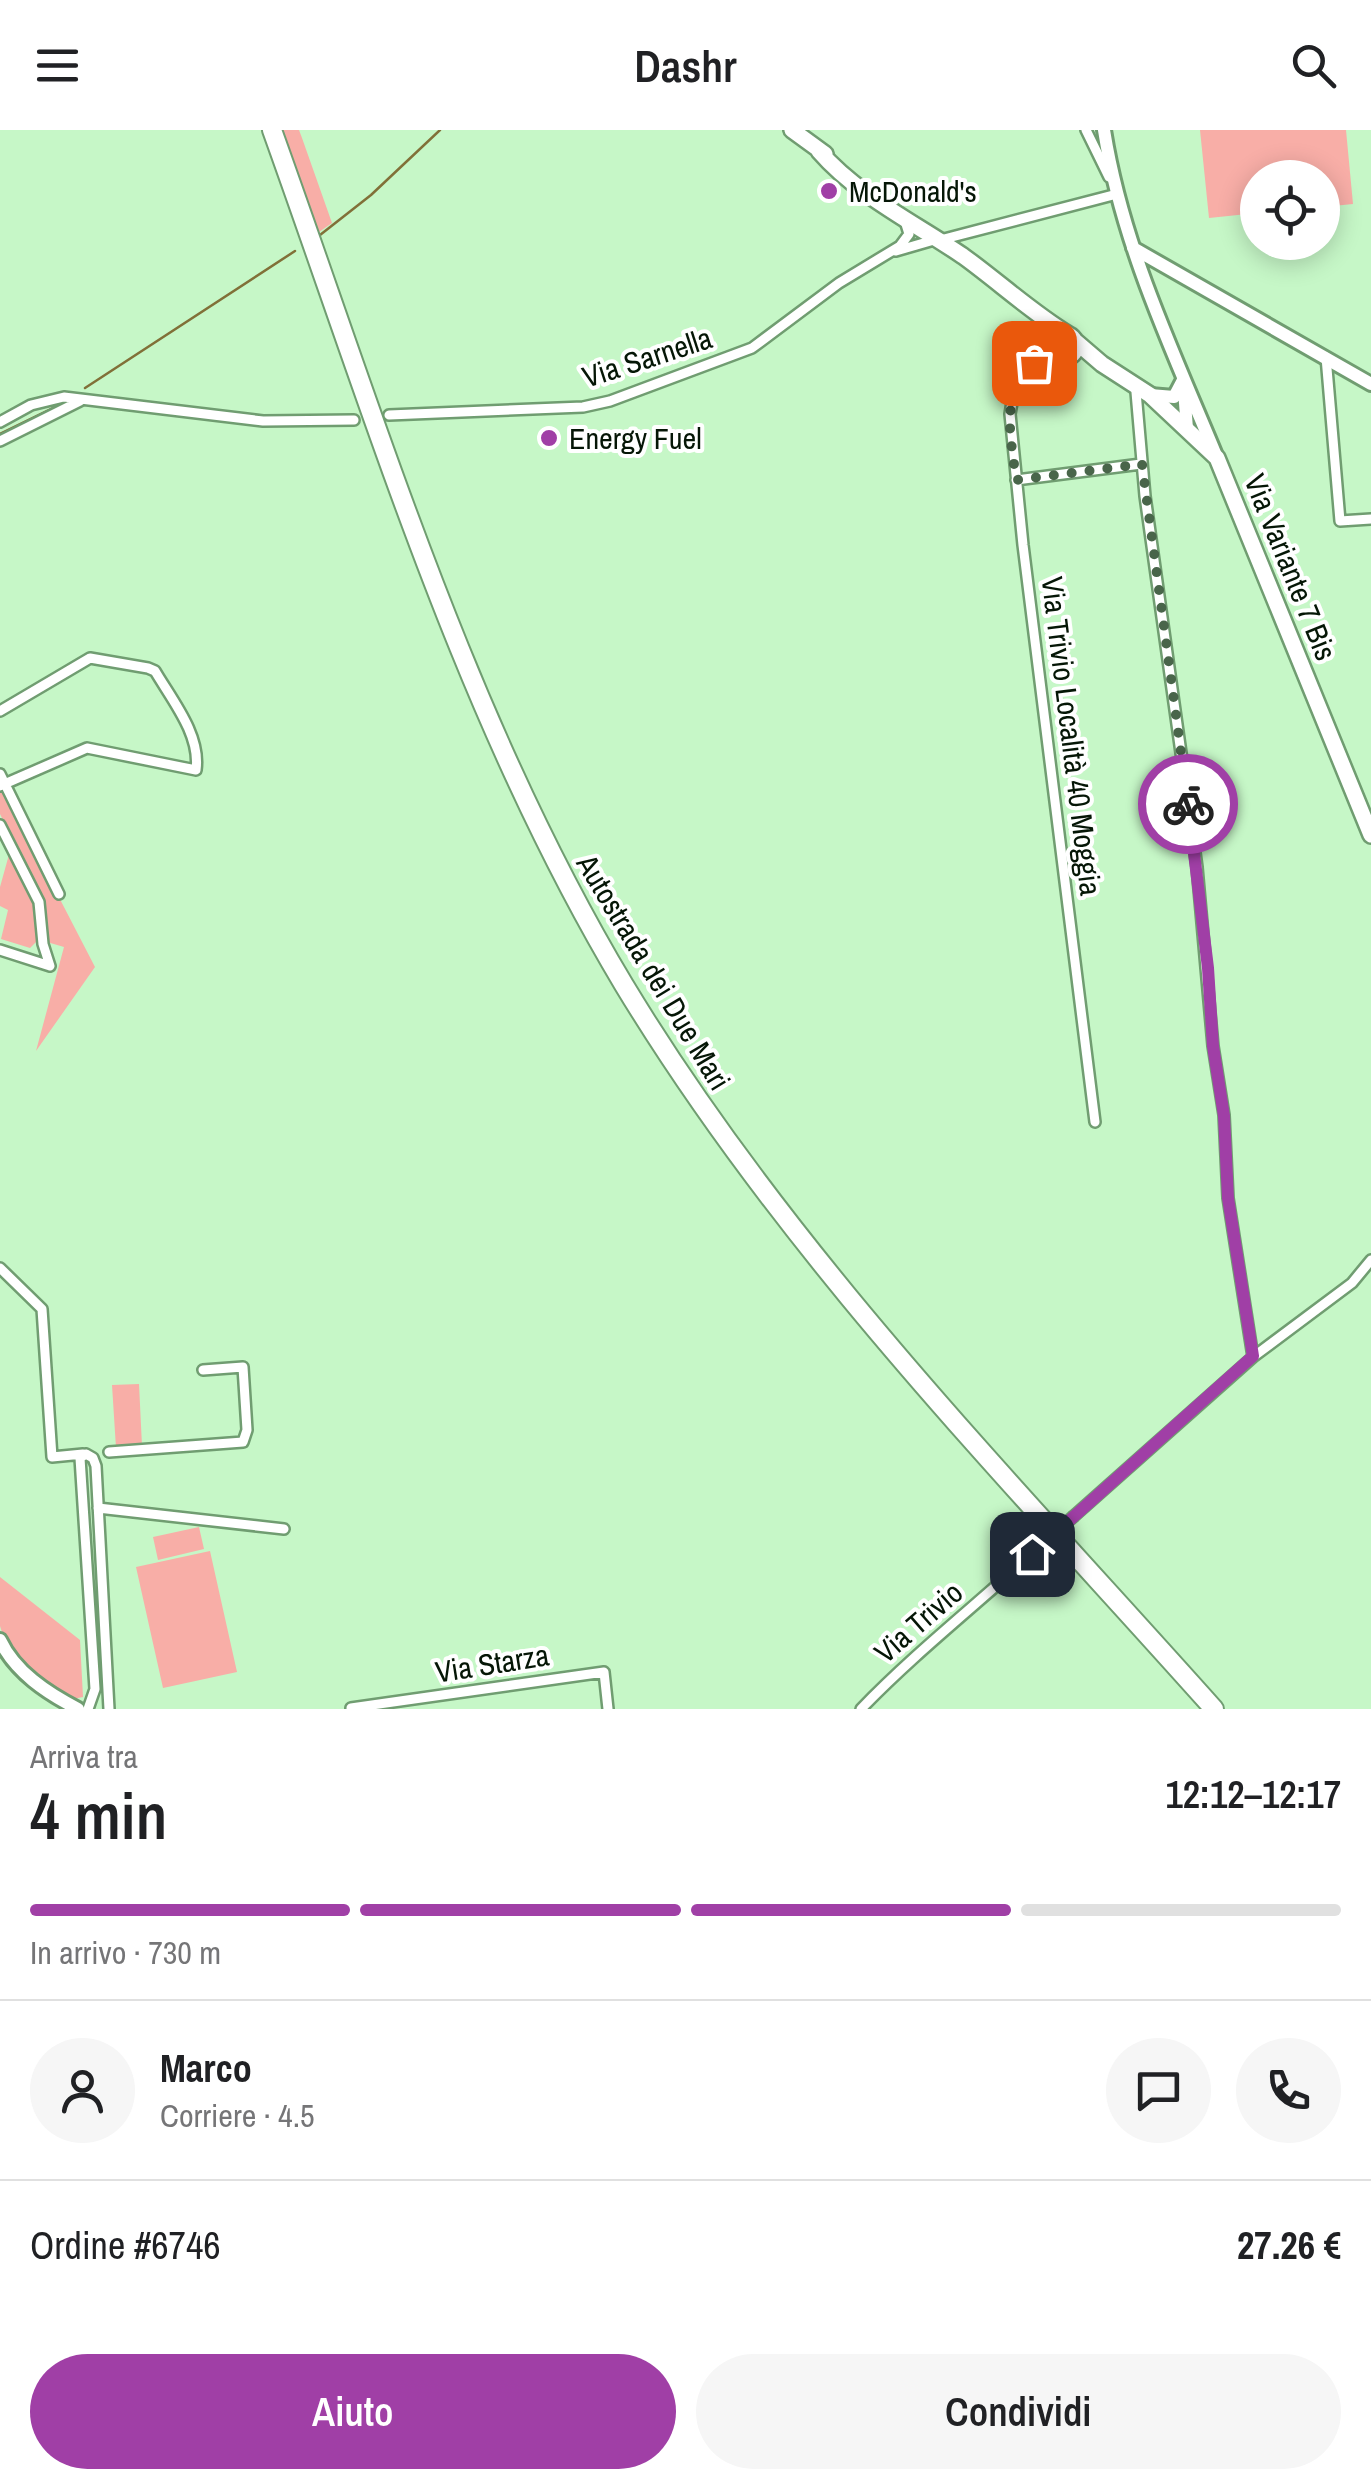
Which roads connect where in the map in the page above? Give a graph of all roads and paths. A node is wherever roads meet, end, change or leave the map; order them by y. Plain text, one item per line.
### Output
1 (261, 130) edge
2 (272, 130) edge
3 (792, 130) edge
4 (1086, 130) edge
5 (1104, 130) edge
6 (819, 151) junction
7 (1117, 194) junction
8 (896, 204) junction
9 (914, 231) junction
10 (940, 240) junction
11 (1133, 248) junction
12 (889, 254) junction
13 (1063, 346) junction
14 (1326, 357) junction
15 (1184, 378) junction
16 (1371, 384) edge
17 (1143, 394) junction
18 (80, 401) junction
19 (389, 415) dead end
20 (1200, 417) junction
21 (354, 420) dead end
22 (0, 422) edge
23 (1187, 430) junction
24 (0, 441) edge
25 (1217, 458) junction
26 (1142, 464) junction
27 (1016, 480) junction
28 (1371, 519) edge
29 (0, 710) edge
30 (0, 774) edge
31 (3, 786) edge
32 (0, 824) edge
33 (1371, 835) edge
34 (59, 894) dead end
35 (0, 950) edge
36 (1095, 1122) dead end
37 (1371, 1260) edge
38 (0, 1268) edge
39 (1253, 1356) junction
40 (203, 1370) dead end
41 (109, 1452) dead end
42 (86, 1454) junction
43 (98, 1508) junction
44 (284, 1529) dead end
45 (0, 1640) edge
46 (4, 1654) edge
47 (351, 1708) edge
48 (78, 1709) edge
49 (88, 1709) edge
50 (109, 1709) edge
51 (608, 1709) edge
52 (861, 1709) edge
53 (1200, 1709) edge
54 (1214, 1709) edge

1 - 53 highway, Autostrada dei Due Mari
2 - 54 highway, Autostrada dei Due Mari
3 - 6 main road, Via Variante 7 Bis
4 - 7 street
5 - 7 main road
6 - 8 main road, Via Variante 7 Bis
6 - 9 main road, Via Variante 7 Bis
7 - 10 street
7 - 11 main road
8 - 9 main road, Via Variante 7 Bis
8 - 10 main road, Via Variante 7 Bis
9 - 10 main road, Via Variante 7 Bis
9 - 12 street, Via Sarnella
9 - 12 street
10 - 13 main road, Via Variante 7 Bis
11 - 14 main road
11 - 15 main road
12 - 19 street, Via Sarnella
13 - 17 main road, Via Variante 7 Bis
13 - 27 street, Via Trivio Località 40 Moggia
14 - 16 main road
14 - 28 street
15 - 17 main road
15 - 20 main road
15 - 23 main road
17 - 23 main road, Via Variante 7 Bis
17 - 26 street
18 - 21 street
18 - 22 street
18 - 24 street
20 - 23 main road
20 - 25 main road
23 - 25 main road, Via Variante 7 Bis
25 - 33 main road, Via Variante 7 Bis
26 - 27 street
26 - 39 street
27 - 36 street, Via Trivio Località 40 Moggia
29 - 31 street
30 - 31 street
31 - 34 street
32 - 35 street
37 - 39 street, Via Trivio
38 - 42 street
39 - 52 street, Via Trivio, bridge
40 - 41 street
42 - 43 street
42 - 49 street
43 - 44 street
43 - 50 street
45 - 46 main road
46 - 48 main road
47 - 51 street, Via Starza

